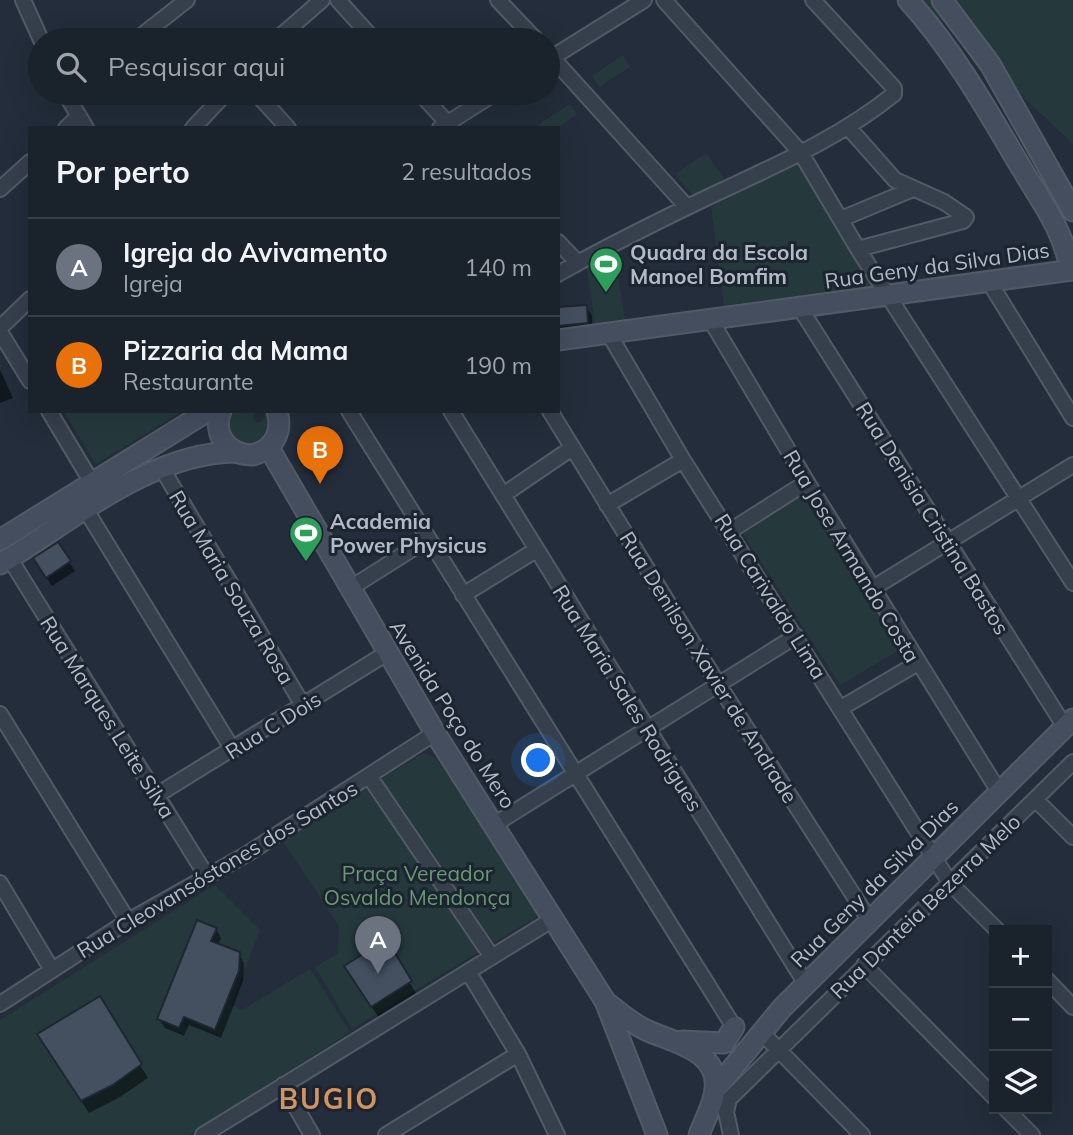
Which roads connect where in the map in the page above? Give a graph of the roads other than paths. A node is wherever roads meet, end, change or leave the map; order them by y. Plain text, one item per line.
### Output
1 (187, 0) edge
2 (322, 0) edge
3 (338, 0) edge
4 (498, 0) edge
5 (644, 0) edge
6 (664, 0) edge
7 (813, 0) edge
8 (908, 0) edge
9 (942, 0) edge
10 (28, 3) edge
11 (37, 28) edge
12 (151, 28) edge
13 (290, 28) edge
14 (363, 28) edge
15 (525, 28) edge
16 (560, 50) edge
17 (560, 69) edge
18 (73, 105) edge
19 (215, 105) edge
20 (267, 105) edge
21 (430, 105) edge
22 (477, 105) edge
23 (82, 122) edge
24 (195, 126) edge
25 (286, 126) edge
26 (446, 126) edge
27 (848, 127) junction
28 (802, 153) junction
29 (28, 164) edge
30 (0, 189) edge
31 (912, 189) junction
32 (687, 207) junction
33 (1073, 211) edge
34 (841, 219) junction
35 (560, 244) edge
36 (858, 249) junction
37 (578, 263) junction
38 (1071, 269) edge
39 (560, 273) edge
40 (988, 280) junction
41 (888, 295) junction
42 (28, 301) edge
43 (800, 308) junction
44 (710, 319) junction
45 (0, 330) edge
46 (609, 334) junction
47 (560, 340) edge
48 (28, 378) edge
49 (49, 413) edge
50 (205, 413) edge
51 (221, 413) edge
52 (350, 413) edge
53 (453, 413) edge
54 (551, 413) edge
55 (1073, 418) edge
56 (278, 420) edge
57 (572, 447) junction
58 (268, 448) junction
59 (235, 452) junction
60 (683, 460) junction
61 (1073, 465) edge
62 (161, 467) junction
63 (92, 481) junction
64 (807, 482) junction
65 (503, 495) junction
66 (1019, 499) junction
67 (94, 505) junction
68 (607, 505) junction
69 (730, 531) junction
70 (428, 539) junction
71 (0, 540) edge
72 (948, 542) junction
73 (536, 550) junction
74 (5, 561) edge
75 (1073, 583) edge
76 (873, 588) junction
77 (349, 589) junction
78 (463, 595) junction
79 (796, 636) junction
80 (387, 653) junction
81 (918, 663) junction
82 (718, 684) junction
83 (304, 707) junction
84 (841, 708) junction
85 (0, 714) edge
86 (1069, 723) edge
87 (647, 728) junction
88 (435, 733) junction
89 (233, 750) junction
90 (1073, 762) edge
91 (574, 774) junction
92 (369, 776) junction
93 (998, 790) junction
94 (157, 795) junction
95 (1035, 799) junction
96 (495, 824) junction
97 (1073, 836) edge
98 (935, 857) junction
99 (206, 876) junction
100 (0, 883) edge
101 (950, 883) junction
102 (555, 918) junction
103 (128, 921) junction
104 (870, 921) junction
105 (992, 925) edge
106 (492, 957) junction
107 (863, 965) junction
108 (52, 970) junction
109 (469, 973) junction
110 (806, 984) junction
111 (1052, 985) edge
112 (605, 1001) junction
113 (0, 1004) edge
114 (1073, 1007) edge
115 (734, 1027) joint
116 (761, 1032) junction
117 (678, 1041) junction
118 (779, 1051) junction
119 (518, 1054) junction
120 (283, 1085) junction
121 (989, 1092) edge
122 (722, 1093) junction
123 (1011, 1114) edge
124 (203, 1135) edge
125 (312, 1135) edge
126 (386, 1135) edge
127 (557, 1135) edge
128 (657, 1135) edge
129 (699, 1135) edge
130 (731, 1135) edge
131 (862, 1135) edge
132 (1032, 1135) edge

1 - 12 street
2 - 13 street
3 - 14 street
4 - 15 street
5 - 16 street
6 - 28 street
7 - 27 street
8 - 38 main road
9 - 33 main road
10 - 11 street
17 - 32 street
18 - 23 street
19 - 24 street
20 - 25 street
21 - 26 street
22 - 26 street
27 - 28 street
27 - 31 street
28 - 32 street
28 - 34 street
29 - 30 street
31 - 34 street
31 - 36 street
32 - 37 street
34 - 36 street
35 - 37 street
36 - 41 street
37 - 39 street
38 - 40 main road, Rua Geny da Silva Dias
40 - 41 main road, Rua Geny da Silva Dias
40 - 55 street
41 - 43 main road, Rua Geny da Silva Dias
41 - 66 street
42 - 45 street
43 - 44 main road, Rua Geny da Silva Dias
43 - 72 street, Rua Denisia Cristina Bastos
44 - 46 main road, Rua Geny da Silva Dias
44 - 64 street, Rua Jose Armando Costa
45 - 48 street
46 - 47 main road, Rua Geny da Silva Dias
46 - 60 street, Rua Carivaldo Lima
49 - 63 street
50 - 63 main road
51 - 59 main road
52 - 70 street
53 - 65 street, Rua Maria Sales Rodrigues
54 - 57 street, Rua Denilson Xavier de Andrade
56 - 58 main road
57 - 65 street
57 - 68 street, Rua Denilson Xavier de Andrade
58 - 59 main road
58 - 77 main road, Avenida Poço do Mero
59 - 62 main road
60 - 68 street
60 - 69 street, Rua Carivaldo Lima
61 - 66 street
62 - 67 main road
62 - 83 street, Rua Maria Souza Rosa
63 - 67 street
63 - 71 main road
64 - 69 street
64 - 76 street, Rua Jose Armando Costa
65 - 73 street, Rua Maria Sales Rodrigues
66 - 72 street
66 - 75 street
67 - 74 main road
67 - 89 street
68 - 82 street, Rua Denilson Xavier de Andrade
69 - 79 street, Rua Carivaldo Lima
70 - 77 street
70 - 78 street
72 - 76 street
72 - 86 street, Rua Denisia Cristina Bastos
73 - 78 street
73 - 87 street, Rua Maria Sales Rodrigues
74 - 94 street, Rua Marques Leite Silva
76 - 81 street, Rua Jose Armando Costa
77 - 80 main road, Avenida Poço do Mero
78 - 91 street
79 - 82 street
79 - 84 street, Rua Carivaldo Lima
80 - 83 street, Rua C Dois
80 - 88 main road, Avenida Poço do Mero
81 - 84 street
81 - 93 street, Rua Jose Armando Costa
82 - 87 street
82 - 104 street, Rua Denilson Xavier de Andrade
83 - 89 street, Rua C Dois
84 - 98 street, Rua Carivaldo Lima
85 - 103 street
86 - 93 main road, Rua Geny da Silva Dias
87 - 91 street
87 - 110 street, Rua Maria Sales Rodrigues
88 - 92 street, Rua Cleovansóstones dos Santos
88 - 96 main road, Avenida Poço do Mero
89 - 94 street, Rua C Dois
90 - 95 street, Rua Danteia Bezerra Melo
91 - 96 street
91 - 115 street
92 - 99 street, Rua Cleovansóstones dos Santos
92 - 106 street
93 - 98 main road, Rua Geny da Silva Dias
94 - 99 street, Rua Marques Leite Silva
95 - 97 street
95 - 101 street, Rua Danteia Bezerra Melo
96 - 102 main road, Avenida Poço do Mero
98 - 101 street, Rua Carivaldo Lima
98 - 104 main road, Rua Geny da Silva Dias
99 - 103 street, Rua Cleovansóstones dos Santos
100 - 108 street
101 - 105 street, Rua Carivaldo Lima
101 - 107 street, Rua Danteia Bezerra Melo
102 - 106 street
102 - 112 main road, Avenida Poço do Mero
103 - 108 street, Rua Cleovansóstones dos Santos
104 - 110 main road, Rua Geny da Silva Dias
106 - 109 street
107 - 118 street, Rua Danteia Bezerra Melo
107 - 121 street
108 - 113 street, Rua Cleovansóstones dos Santos
109 - 119 street
109 - 120 street
110 - 116 main road, Rua Geny da Silva Dias
111 - 114 street
112 - 117 main road, Avenida Poço do Mero
112 - 128 main road, Avenida Poço do Mero
115 - 117 main road
116 - 118 street
116 - 122 main road, Rua Geny da Silva Dias
117 - 122 main road, Avenida Poço do Mero
118 - 122 street, Rua Danteia Bezerra Melo
118 - 131 street
119 - 126 street
119 - 127 street
120 - 124 street
120 - 125 street
122 - 129 main road
122 - 130 street
123 - 132 street

